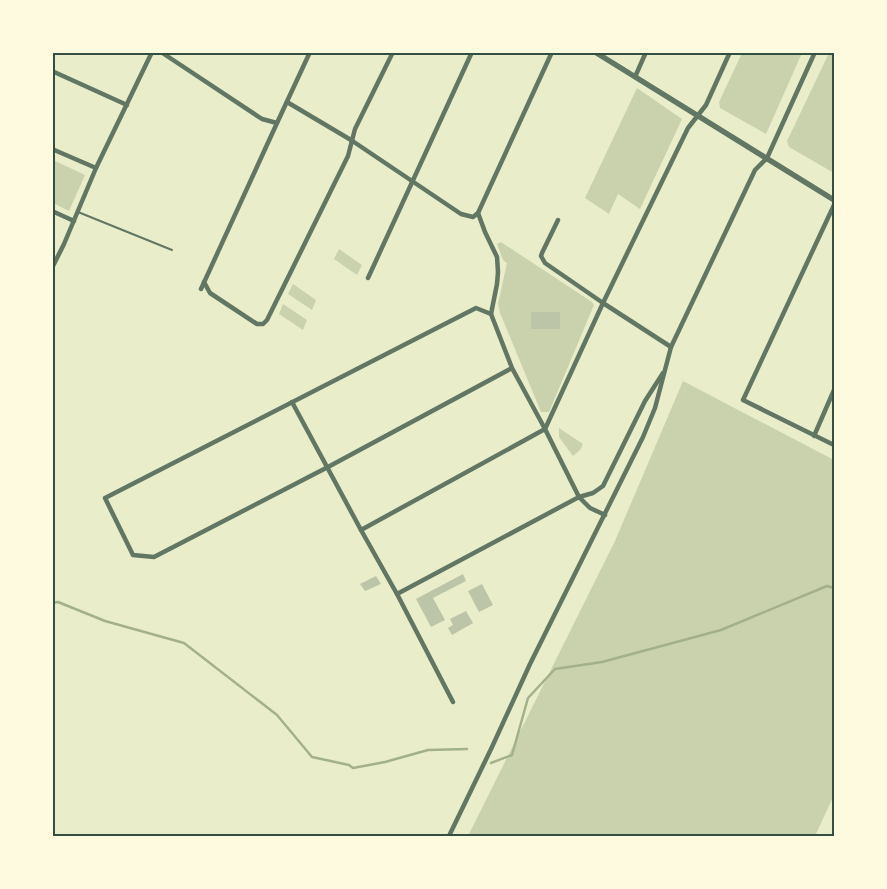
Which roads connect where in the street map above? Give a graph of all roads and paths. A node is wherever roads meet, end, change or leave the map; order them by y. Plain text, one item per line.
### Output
1 (152, 52) edge
2 (161, 52) edge
3 (310, 52) edge
4 (393, 52) edge
5 (472, 52) edge
6 (552, 52) edge
7 (595, 52) edge
8 (646, 52) edge
9 (730, 52) edge
10 (815, 52) edge
11 (52, 71) edge
12 (635, 77) junction
13 (287, 102) junction
14 (127, 105) junction
15 (698, 116) junction
16 (277, 123) junction
17 (351, 140) junction
18 (52, 149) edge
19 (766, 158) junction
20 (96, 168) junction
21 (413, 182) junction
22 (834, 200) edge
23 (834, 205) edge
24 (52, 211) edge
25 (78, 212) junction
26 (478, 213) junction
27 (558, 220) dead end
28 (74, 221) junction
29 (172, 250) dead end
30 (52, 268) edge
31 (368, 278) dead end
32 (204, 282) junction
33 (201, 289) dead end
34 (603, 303) junction
35 (491, 314) junction
36 (671, 347) junction
37 (512, 368) junction
38 (666, 368) junction
39 (834, 390) edge
40 (292, 402) junction
41 (545, 429) junction
42 (814, 436) junction
43 (834, 446) edge
44 (328, 467) junction
45 (579, 497) junction
46 (605, 515) junction
47 (360, 530) junction
48 (397, 594) junction
49 (454, 702) dead end
50 (449, 836) edge

1 - 14 street
2 - 16 street
3 - 13 street
4 - 17 street
5 - 21 street
6 - 26 street
7 - 12 street
8 - 12 street
9 - 15 street
10 - 19 street
11 - 14 street
12 - 15 street
13 - 16 street
13 - 17 street
14 - 20 street
15 - 19 street
15 - 34 street
16 - 32 street
17 - 21 street
17 - 32 street
18 - 20 street
19 - 22 street
19 - 36 street
20 - 25 street
21 - 26 street
21 - 31 street
23 - 42 street
24 - 28 street
25 - 28 street
25 - 29 lane
26 - 35 street
27 - 34 street
28 - 30 street
32 - 33 street
34 - 36 street
34 - 41 street
35 - 37 street
35 - 40 street
36 - 38 street
37 - 41 street
37 - 44 street
38 - 45 street
38 - 46 street
39 - 42 street
40 - 44 street
40 - 44 street
41 - 45 street
41 - 47 street
42 - 43 street
44 - 47 street
45 - 46 street
45 - 48 street
46 - 50 street
47 - 48 street
48 - 49 street

